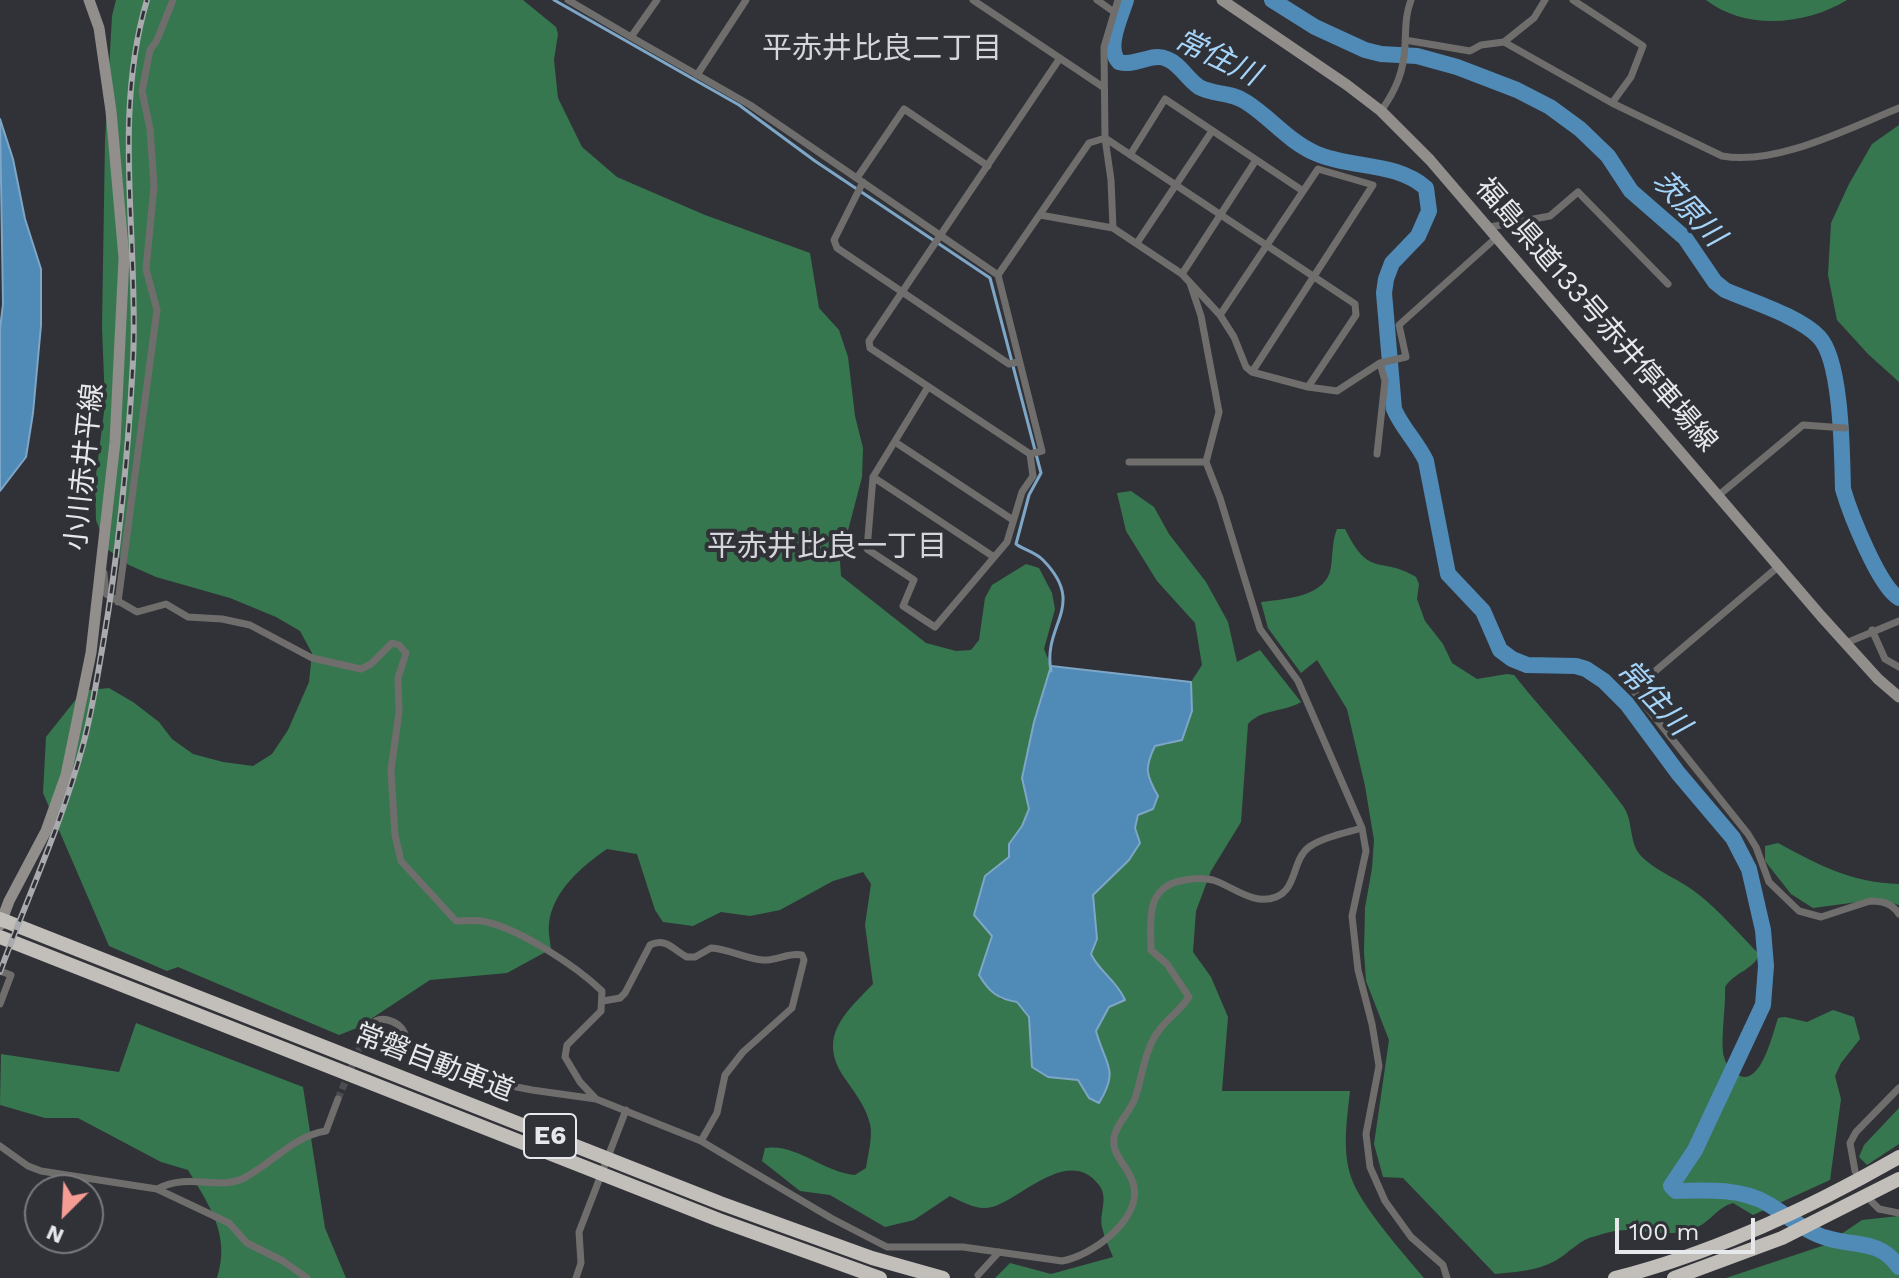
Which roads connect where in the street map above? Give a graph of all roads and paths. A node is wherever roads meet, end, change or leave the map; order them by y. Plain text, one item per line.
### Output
1 (89, 0) edge
2 (173, 0) edge
3 (568, 0) edge
4 (657, 0) edge
5 (746, 0) edge
6 (973, 0) edge
7 (1097, 0) edge
8 (1118, 0) edge
9 (1222, 0) edge
10 (1411, 0) edge
11 (1545, 0) edge
12 (1573, 0) edge
13 (1114, 12) junction
14 (631, 37) junction
15 (1406, 42) junction
16 (1504, 42) junction
17 (1060, 58) junction
18 (697, 75) junction
19 (1103, 87) junction
20 (1612, 103) junction
21 (1899, 108) edge
22 (1381, 111) junction
23 (1212, 131) junction
24 (1105, 138) junction
25 (1130, 155) junction
26 (1256, 160) junction
27 (988, 166) junction
28 (859, 185) junction
29 (1176, 185) junction
30 (1303, 191) junction
31 (1040, 215) junction
32 (1220, 215) junction
33 (1113, 228) junction
34 (1494, 232) junction
35 (938, 241) junction
36 (1137, 243) junction
37 (1267, 246) junction
38 (1182, 274) junction
39 (998, 275) junction
40 (1313, 277) junction
41 (1190, 283) junction
42 (1668, 284) dead end
43 (903, 292) junction
44 (1220, 315) junction
45 (1382, 362) junction
46 (1014, 363) junction
47 (1252, 372) junction
48 (928, 387) junction
49 (1308, 387) junction
50 (1845, 428) dead end
51 (895, 442) junction
52 (1034, 453) junction
53 (1377, 454) dead end
54 (1129, 462) dead end
55 (1206, 462) junction
56 (873, 477) junction
57 (1719, 495) junction
58 (1013, 520) junction
59 (994, 557) junction
60 (100, 566) junction
61 (1779, 566) junction
62 (118, 602) junction
63 (1899, 621) edge
64 (1872, 630) junction
65 (1846, 643) junction
66 (1899, 667) edge
67 (1899, 697) edge
68 (1362, 828) junction
69 (1899, 914) edge
70 (0, 922) edge
71 (0, 937) edge
72 (0, 971) edge
73 (603, 1001) junction
74 (0, 1004) edge
75 (362, 1042) tunnel mouth
76 (1899, 1088) edge
77 (338, 1099) tunnel mouth
78 (596, 1099) junction
79 (625, 1113) junction
80 (701, 1141) junction
81 (0, 1146) edge
82 (1899, 1157) edge
83 (1855, 1177) junction
84 (1899, 1179) edge
85 (157, 1189) junction
86 (1872, 1202) dead end
87 (1899, 1213) edge
88 (999, 1252) junction
89 (978, 1275) dead end
90 (1618, 1277) edge
91 (307, 1278) edge
92 (576, 1278) edge
93 (880, 1278) edge
94 (943, 1278) edge
95 (1447, 1278) edge
96 (1674, 1278) edge

1 - 60 main road, 小川赤井平線
2 - 62 street
3 - 14 street
4 - 14 street
5 - 18 street
6 - 17 street
7 - 13 street
8 - 13 street
9 - 22 main road, 福島県道133号赤井停車場線
10 - 15 street
11 - 16 street
12 - 20 street
13 - 19 street
14 - 18 street
15 - 16 street
15 - 22 street
16 - 20 street
17 - 19 street
17 - 27 street
18 - 28 street
19 - 24 street
20 - 21 street
22 - 34 main road, 福島県道133号赤井停車場線
23 - 25 street
23 - 26 street
23 - 29 street
24 - 25 street
24 - 31 street
24 - 33 street
25 - 29 street
26 - 30 street
26 - 32 street
27 - 28 street
27 - 35 street
28 - 35 street
28 - 43 street
29 - 32 street
29 - 36 street
30 - 37 street
30 - 40 street
31 - 33 street
31 - 39 street
32 - 37 street
32 - 38 street
33 - 36 street
34 - 42 street
34 - 45 street
34 - 57 main road, 福島県道133号赤井停車場線
35 - 39 street
35 - 43 street
36 - 38 street
37 - 40 street
37 - 44 street
38 - 41 street
39 - 46 street
40 - 47 street
40 - 49 street
41 - 44 street
41 - 55 street
43 - 46 street
43 - 48 street
44 - 47 street
45 - 49 street
45 - 53 street
46 - 52 street
47 - 49 street
48 - 51 street
48 - 52 street
50 - 57 street
51 - 56 street
51 - 58 street
52 - 58 street
54 - 55 street
55 - 68 street
56 - 59 street
56 - 59 street
57 - 61 main road, 福島県道133号赤井停車場線
58 - 59 street
60 - 62 street
60 - 70 main road, 小川赤井平線
61 - 65 main road, 福島県道133号赤井停車場線
61 - 69 street
62 - 73 street
63 - 64 street
64 - 65 street
64 - 66 street
65 - 67 main road, 福島県道133号赤井停車場線
68 - 88 street
68 - 95 street
70 - 94 highway, 常磐自動車道 / E6
71 - 93 highway, 常磐自動車道 / E6
72 - 74 street
73 - 78 street
73 - 80 street
75 - 78 street
76 - 83 street
77 - 85 street
78 - 79 street
79 - 80 street
79 - 92 street
80 - 88 street
81 - 85 street
82 - 83 highway
83 - 90 highway
84 - 96 highway
85 - 91 street
86 - 87 street
88 - 89 street

